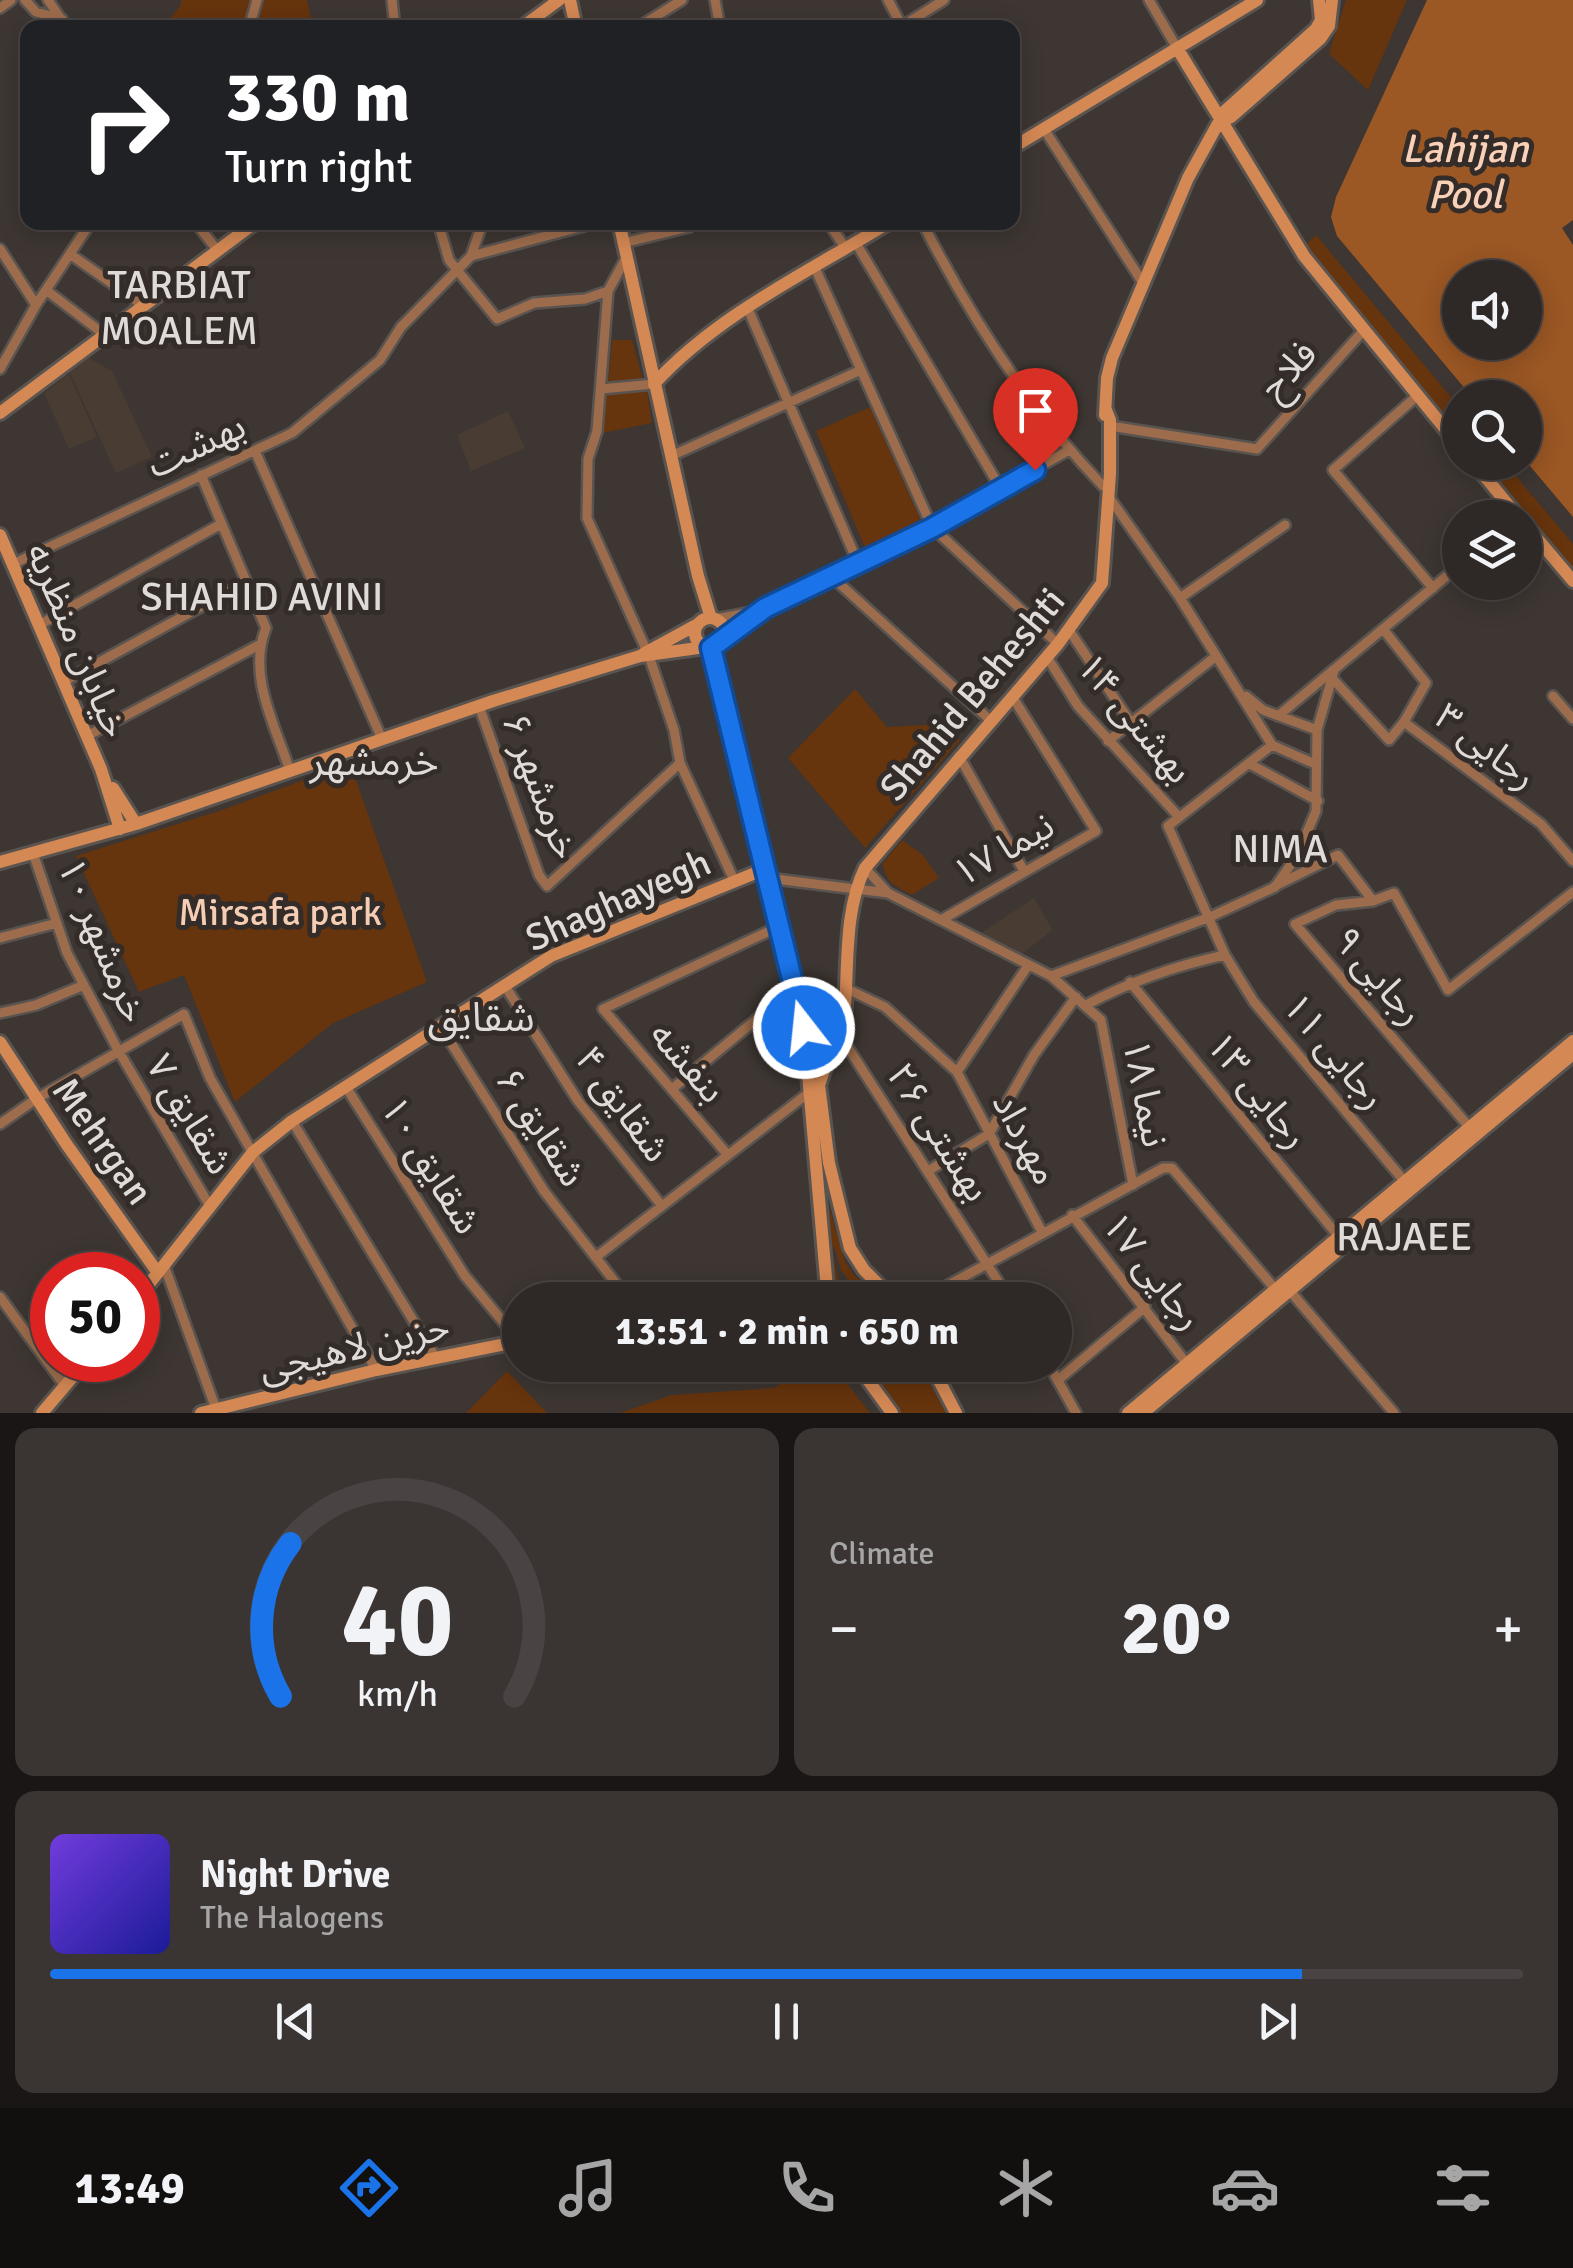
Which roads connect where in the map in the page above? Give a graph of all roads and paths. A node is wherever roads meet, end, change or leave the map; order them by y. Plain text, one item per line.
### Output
1 (11, 0) edge
2 (26, 0) edge
3 (682, 0) edge
4 (944, 0) edge
5 (1149, 0) edge
6 (1257, 0) edge
7 (1319, 0) edge
8 (1332, 0) edge
9 (563, 3) edge
10 (0, 8) edge
11 (57, 20) edge
12 (534, 20) edge
13 (650, 20) edge
14 (913, 20) edge
15 (1177, 48) junction
16 (1220, 122) junction
17 (1044, 129) junction
18 (1020, 143) edge
19 (86, 230) edge
20 (201, 230) edge
21 (246, 230) edge
22 (440, 230) edge
23 (481, 230) edge
24 (570, 230) edge
25 (621, 230) edge
26 (673, 230) edge
27 (836, 230) edge
28 (877, 230) edge
29 (926, 230) edge
30 (623, 243) junction
31 (851, 246) junction
32 (0, 249) edge
33 (218, 251) junction
34 (70, 254) junction
35 (471, 256) junction
36 (626, 258) junction
37 (815, 268) junction
38 (456, 272) junction
39 (1143, 282) junction
40 (46, 290) junction
41 (608, 291) junction
42 (586, 299) junction
43 (36, 305) junction
44 (144, 306) junction
45 (748, 309) junction
46 (606, 312) junction
47 (1363, 331) junction
48 (105, 335) junction
49 (648, 354) junction
50 (681, 355) junction
51 (0, 368) edge
52 (861, 370) junction
53 (654, 384) junction
54 (601, 388) junction
55 (1418, 396) junction
56 (788, 401) junction
57 (1106, 410) junction
58 (0, 413) edge
59 (1442, 425) edge
60 (1110, 426) junction
61 (255, 450) junction
62 (1069, 450) junction
63 (671, 456) junction
64 (200, 475) junction
65 (1488, 480) edge
66 (1001, 489) junction
67 (1106, 492) junction
68 (1504, 500) edge
69 (221, 524) junction
70 (1284, 525) dead end
71 (932, 528) junction
72 (0, 534) edge
73 (1542, 546) edge
74 (858, 563) junction
75 (12, 564) junction
76 (832, 576) junction
77 (1442, 580) edge
78 (1573, 581) edge
79 (246, 582) junction
80 (1433, 588) junction
81 (1180, 598) junction
82 (765, 608) junction
83 (706, 621) junction
84 (39, 625) junction
85 (1383, 629) junction
86 (1069, 630) junction
87 (724, 639) junction
88 (1058, 644) junction
89 (259, 645) junction
90 (708, 648) junction
91 (646, 654) junction
92 (1047, 656) junction
93 (1215, 658) junction
94 (1333, 675) junction
95 (63, 682) junction
96 (1240, 691) junction
97 (1012, 696) junction
98 (1554, 696) dead end
99 (478, 706) junction
100 (1278, 716) junction
101 (1573, 719) edge
102 (990, 720) junction
103 (1132, 722) junction
104 (1404, 722) junction
105 (1318, 730) junction
106 (86, 736) junction
107 (382, 739) junction
108 (1108, 741) junction
109 (1272, 745) junction
110 (959, 756) junction
111 (680, 763) junction
112 (1250, 764) junction
113 (1316, 764) junction
114 (101, 769) junction
115 (290, 770) junction
116 (1318, 801) junction
117 (1179, 817) junction
118 (136, 824) junction
119 (120, 829) junction
120 (33, 853) junction
121 (1573, 861) edge
122 (0, 862) edge
123 (865, 868) junction
124 (1024, 871) junction
125 (766, 873) junction
126 (734, 880) junction
127 (1275, 886) junction
128 (854, 890) junction
129 (1573, 892) edge
130 (888, 893) junction
131 (1373, 901) junction
132 (1210, 916) junction
133 (940, 920) junction
134 (57, 924) junction
135 (778, 926) junction
136 (0, 938) edge
137 (1225, 955) junction
138 (1027, 967) junction
139 (1050, 976) junction
140 (1130, 982) junction
141 (84, 985) junction
142 (506, 986) junction
143 (847, 989) junction
144 (792, 990) junction
145 (1076, 997) junction
146 (1086, 1005) junction
147 (0, 1013) edge
148 (844, 1019) junction
149 (804, 1021) junction
150 (441, 1026) junction
151 (840, 1034) junction
152 (1573, 1041) edge
153 (0, 1042) edge
154 (118, 1050) junction
155 (806, 1052) junction
156 (1573, 1054) edge
157 (829, 1056) junction
158 (957, 1072) junction
159 (346, 1087) junction
160 (672, 1089) junction
161 (814, 1089) junction
162 (36, 1099) junction
163 (292, 1121) junction
164 (0, 1124) edge
165 (1473, 1132) junction
166 (989, 1134) junction
167 (253, 1152) junction
168 (727, 1154) junction
169 (928, 1170) junction
170 (1405, 1182) junction
171 (1132, 1184) junction
172 (662, 1206) junction
173 (211, 1208) junction
174 (1072, 1215) junction
175 (1042, 1232) junction
176 (1339, 1237) junction
177 (596, 1258) junction
178 (988, 1263) junction
179 (161, 1269) junction
180 (615, 1282) edge
181 (823, 1282) edge
182 (876, 1282) edge
183 (954, 1282) edge
184 (999, 1282) edge
185 (1283, 1290) junction
186 (0, 1298) edge
187 (1145, 1307) junction
188 (502, 1321) edge
189 (502, 1346) edge
190 (502, 1347) edge
191 (436, 1358) junction
192 (1187, 1364) junction
193 (1072, 1368) edge
194 (377, 1374) junction
195 (68, 1382) edge
196 (869, 1382) edge
197 (939, 1382) edge
198 (1059, 1382) edge
199 (65, 1386) junction
200 (219, 1411) edge
201 (42, 1413) edge
202 (202, 1413) edge
203 (892, 1413) edge
204 (956, 1413) edge
205 (1076, 1413) edge
206 (1128, 1413) edge
207 (1143, 1413) edge
208 (1394, 1413) edge

1 - 10 street
2 - 11 street
3 - 13 street
4 - 14 street
5 - 15 street
6 - 15 main road
7 - 16 main road
8 - 16 main road
9 - 12 main road
15 - 16 main road
15 - 17 main road
16 - 39 main road
16 - 47 main road
17 - 18 main road
17 - 39 street
19 - 34 street
20 - 33 street
21 - 33 main road
22 - 38 street
23 - 35 street
24 - 35 street
25 - 30 main road
26 - 30 street
27 - 31 street
28 - 31 main road
29 - 62 street
30 - 36 main road
31 - 37 main road
31 - 66 street
32 - 43 street
33 - 44 main road
34 - 40 street
34 - 44 street
35 - 38 street, بهشت
36 - 41 street
36 - 49 main road
37 - 45 main road
37 - 52 street
38 - 42 street
38 - 61 street, بهشت
39 - 57 main road
40 - 43 street
40 - 48 street
41 - 42 street
41 - 46 street
42 - 46 street
43 - 51 street
44 - 48 main road
45 - 50 main road
45 - 56 street
46 - 54 street
47 - 55 main road
47 - 60 street, فلاح
48 - 58 main road
49 - 50 main road
49 - 53 main road
50 - 53 main road
52 - 56 street
52 - 71 street
53 - 54 street
53 - 63 main road
54 - 91 street
55 - 59 main road
55 - 80 street
56 - 63 street
56 - 74 street
57 - 60 main road
57 - 67 main road
60 - 67 main road
61 - 64 street, بهشت
61 - 107 street
62 - 66 street
62 - 67 street
63 - 83 main road
64 - 69 street
64 - 75 street, بهشت
65 - 68 main road
66 - 71 street
67 - 81 street
67 - 86 main road, Shahid Beheshti
69 - 79 street
69 - 84 street
70 - 81 street
71 - 74 street
71 - 88 street
72 - 75 main road, خیابان منظریه
73 - 78 main road
74 - 76 street
75 - 84 main road, خیابان منظریه
76 - 82 street
76 - 102 street
77 - 80 street
79 - 89 street
79 - 95 street
80 - 85 street
81 - 93 street
82 - 83 street
82 - 87 street
83 - 87 main road
83 - 90 main road
83 - 91 main road
84 - 95 main road, خیابان منظریه
85 - 94 street
85 - 104 street
86 - 88 main road, Shahid Beheshti
86 - 103 street
87 - 90 main road
88 - 92 main road, Shahid Beheshti
89 - 106 street
89 - 115 street
90 - 91 main road
90 - 125 main road
91 - 99 main road
91 - 111 street
92 - 97 main road, Shahid Beheshti
92 - 108 street, بهشتی ۱۴
93 - 96 street
93 - 103 street
94 - 100 street
94 - 104 street
94 - 105 street
95 - 106 main road, خیابان منظریه
96 - 100 street
96 - 109 street
97 - 102 main road, Shahid Beheshti
97 - 124 street, نیما ۱۷
98 - 101 street
99 - 107 main road
99 - 111 street, خرمشهر ۶
100 - 105 street
102 - 110 main road, Shahid Beheshti
103 - 108 street
104 - 121 street, رجایی ۳
105 - 113 street
106 - 114 main road, خیابان منظریه
107 - 115 main road
108 - 117 street, بهشتی ۱۴
109 - 112 street
109 - 113 street
110 - 123 main road, Shahid Beheshti
110 - 124 street
111 - 126 street
112 - 116 street
112 - 117 street
113 - 116 street
114 - 118 main road
114 - 119 main road
115 - 118 main road
116 - 127 street
117 - 132 street, رجایی ۱۱
118 - 119 main road
119 - 120 main road
120 - 122 main road
120 - 134 street, خرمشهر ۱۰
123 - 128 main road, Shahid Beheshti
123 - 130 street
124 - 133 street, نیما ۱۷
125 - 126 main road, Shaghayegh
125 - 128 street
125 - 135 main road
126 - 142 main road, Shaghayegh
127 - 131 street
127 - 132 street
128 - 130 street
128 - 143 main road, Shahid Beheshti
129 - 131 street
130 - 133 street, نیما ۱۸
131 - 165 street, رجایی ۹
132 - 137 street, رجایی ۱۱
132 - 139 street
133 - 138 street, نیما ۱۸
134 - 136 street
134 - 141 street, خرمشهر ۱۰
135 - 144 main road
135 - 160 street, بنفشه
137 - 140 street
137 - 170 street, رجایی ۱۱
138 - 139 street, نیما ۱۸
138 - 158 street
139 - 145 street, نیما ۱۸
140 - 146 street
140 - 176 street, رجایی ۱۳
141 - 147 street
141 - 154 street, خرمشهر ۱۰
142 - 150 main road, Shaghayegh
142 - 172 street, شقایق ۴
143 - 148 main road, Shahid Beheshti
143 - 158 street
144 - 149 main road
144 - 160 street
145 - 146 street, نیما ۱۸
145 - 166 street
146 - 171 street, نیما ۱۸
148 - 149 main road
148 - 151 main road
149 - 155 main road
150 - 159 main road, Shaghayegh
150 - 177 street, شقایق ۶
151 - 157 main road
151 - 169 street, بهشتی ۲۶
152 - 165 main road
153 - 162 main road, Mehrgan
154 - 162 street
154 - 167 street
154 - 173 street, شقایق ۷
155 - 157 main road
155 - 161 main road
156 - 165 main road
157 - 161 main road
158 - 166 street, مهرداد
159 - 163 main road, Shaghayegh
159 - 188 street, شقایق ۱۰
160 - 168 street, بنفشه
161 - 168 street
161 - 181 main road
161 - 182 main road
162 - 164 street
162 - 179 main road, Mehrgan
163 - 167 main road, Shaghayegh
163 - 191 street
165 - 170 main road
165 - 185 main road
166 - 169 street
166 - 175 street, مهرداد
167 - 173 main road, Shaghayegh
167 - 194 street
168 - 172 street
169 - 178 street, بهشتی ۲۶
170 - 176 main road
171 - 174 street
171 - 185 street
172 - 177 street
173 - 179 main road, Shaghayegh
174 - 175 street
174 - 187 street, رجایی ۱۷
175 - 178 street
176 - 185 main road
177 - 180 street, شقایق ۶
178 - 183 street
178 - 184 street, بهشتی ۲۶
179 - 200 street
185 - 192 main road
185 - 207 main road
185 - 208 street
186 - 199 street
187 - 192 street, رجایی ۱۷
187 - 193 street
189 - 191 main road, حزین لاهیجی
190 - 194 main road, حزین لاهیجی
191 - 194 main road, حزین لاهیجی
192 - 206 main road
194 - 200 main road, حزین لاهیجی
195 - 199 main road
196 - 203 main road
197 - 204 main road
198 - 205 street
199 - 201 main road
200 - 202 main road, حزین لاهیجی

